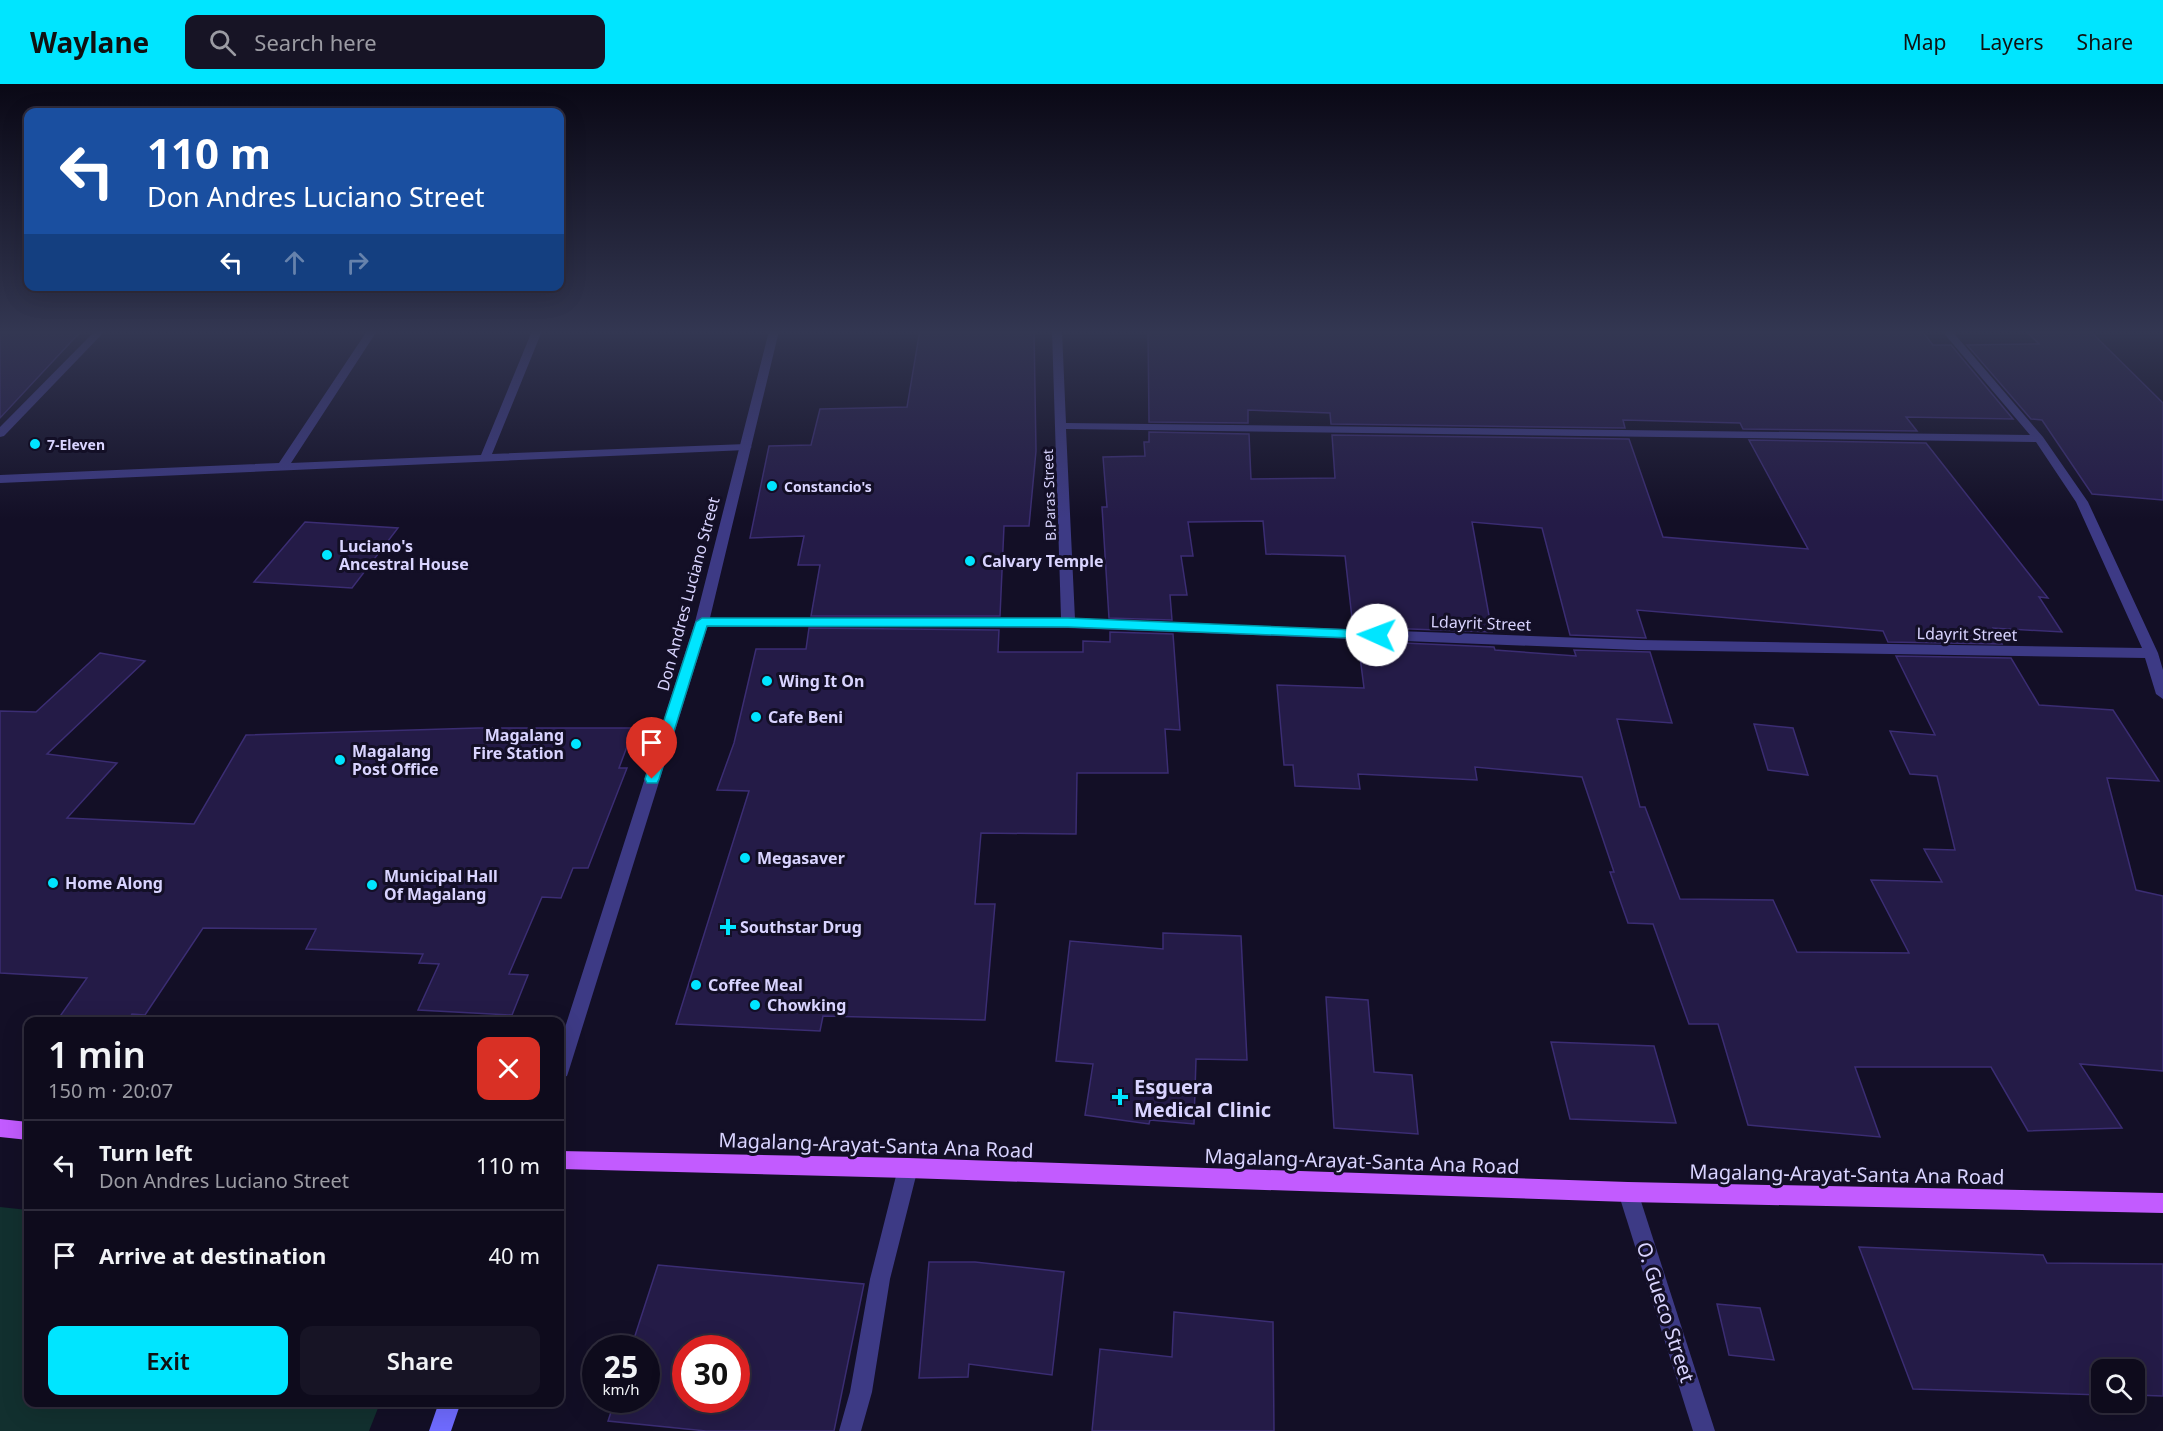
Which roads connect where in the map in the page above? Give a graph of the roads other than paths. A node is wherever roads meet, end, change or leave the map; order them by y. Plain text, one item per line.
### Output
1 (39, 394) edge
2 (330, 394) edge
3 (511, 394) edge
4 (759, 394) edge
5 (1060, 394) edge
6 (2001, 394) edge
7 (1062, 426) junction
8 (0, 434) edge
9 (2039, 439) junction
10 (746, 447) junction
11 (485, 458) junction
12 (282, 467) junction
13 (0, 479) edge
14 (702, 622) junction
15 (1068, 622) junction
16 (2151, 653) junction
17 (2163, 694) edge
18 (564, 1057) edge
19 (0, 1128) edge
20 (24, 1131) edge
21 (564, 1160) edge
22 (908, 1168) junction
23 (1628, 1192) junction
24 (2163, 1203) edge
25 (448, 1407) edge
26 (440, 1431) edge
27 (850, 1431) edge
28 (1704, 1431) edge

1 - 8 street
2 - 12 street
3 - 11 street
4 - 10 street, Don Andres Luciano Street
5 - 7 street, B.Paras Street
6 - 9 street
7 - 9 street
7 - 15 street, B.Paras Street
9 - 16 street
10 - 11 street
10 - 14 street, Don Andres Luciano Street
11 - 12 street
12 - 13 street
14 - 15 street, Ldayrit Street
14 - 18 street, Don Andres Luciano Street
15 - 16 street, Ldayrit Street
16 - 17 street
19 - 20 main road
21 - 22 main road, Magalang-Arayat-Santa Ana Road
22 - 23 main road, Magalang-Arayat-Santa Ana Road
22 - 27 street
23 - 24 main road, Magalang-Arayat-Santa Ana Road
23 - 28 street, O. Gueco Street
25 - 26 main road

